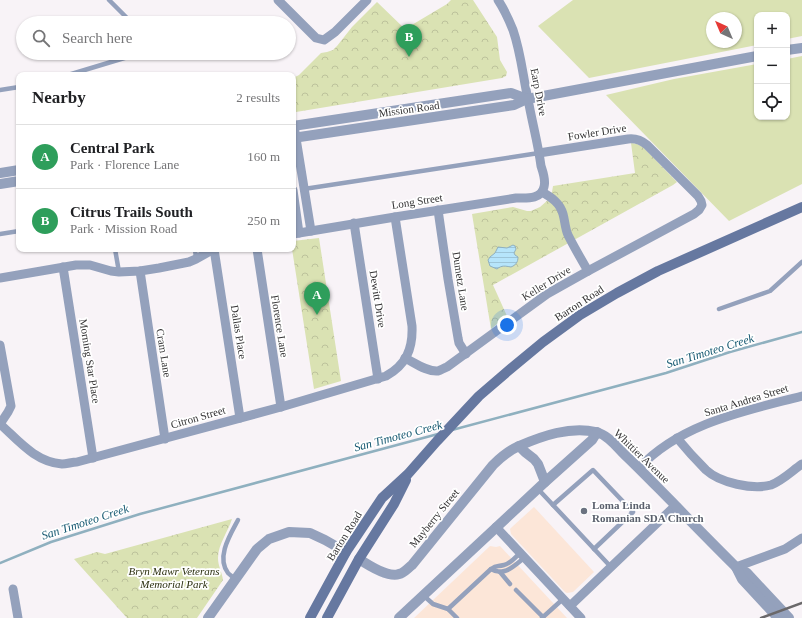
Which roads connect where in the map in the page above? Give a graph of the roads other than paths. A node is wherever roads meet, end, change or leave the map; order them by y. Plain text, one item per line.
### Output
1 (110, 0) edge
2 (278, 0) edge
3 (367, 0) edge
4 (498, 0) edge
5 (125, 16) edge
6 (294, 16) edge
7 (296, 18) edge
8 (802, 48) edge
9 (790, 50) edge
10 (754, 57) edge
11 (118, 60) edge
12 (78, 72) edge
13 (16, 87) edge
14 (0, 90) edge
15 (527, 99) junction
16 (296, 126) edge
17 (296, 137) edge
18 (296, 143) edge
19 (539, 153) junction
20 (16, 170) edge
21 (0, 173) edge
22 (16, 181) edge
23 (0, 184) edge
24 (304, 189) junction
25 (296, 190) edge
26 (542, 192) junction
27 (702, 205) joint
28 (802, 207) edge
29 (438, 210) junction
30 (395, 217) junction
31 (354, 223) junction
32 (16, 231) edge
33 (311, 231) junction
34 (296, 233) edge
35 (0, 234) edge
36 (116, 252) edge
37 (195, 252) edge
38 (209, 252) edge
39 (214, 252) edge
40 (257, 252) edge
41 (196, 259) junction
42 (802, 262) edge
43 (63, 267) junction
44 (140, 271) junction
45 (588, 271) junction
46 (119, 272) junction
47 (0, 278) edge
48 (719, 309) dead end
49 (0, 346) edge
50 (466, 354) junction
51 (405, 358) junction
52 (378, 379) junction
53 (802, 396) edge
54 (280, 407) junction
55 (240, 418) junction
56 (0, 424) edge
57 (597, 432) junction
58 (677, 438) junction
59 (165, 439) junction
60 (518, 446) junction
61 (93, 458) junction
62 (802, 464) edge
63 (639, 468) junction
64 (408, 474) junction
65 (541, 485) junction
66 (553, 505) junction
67 (675, 506) junction
68 (238, 520) dead end
69 (496, 527) junction
70 (802, 538) edge
71 (594, 549) junction
72 (346, 552) junction
73 (522, 555) junction
74 (359, 559) junction
75 (611, 567) junction
76 (736, 567) junction
77 (491, 569) junction
78 (500, 572) junction
79 (235, 579) junction
80 (510, 584) dead end
81 (13, 589) dead end
82 (516, 590) dead end
83 (423, 595) junction
84 (563, 599) junction
85 (570, 606) junction
86 (448, 609) junction
87 (18, 618) edge
88 (208, 618) edge
89 (310, 618) edge
90 (327, 618) edge
91 (399, 618) edge
92 (457, 618) edge
93 (543, 618) edge
94 (580, 618) edge
95 (778, 618) edge
96 (789, 618) edge

1 - 5 lane
2 - 6 street
3 - 7 street
4 - 15 street, Earp Drive
8 - 9 street
10 - 15 street, Mission Road
11 - 12 lane
13 - 14 lane
15 - 16 street, Mission Road
15 - 17 street, Mission Road
15 - 19 street, Earp Drive
18 - 24 street
19 - 24 lane
19 - 26 street, Earp Drive
19 - 27 street, Fowler Drive
20 - 21 street
22 - 23 street
24 - 25 street
24 - 33 street
26 - 29 street, Long Street
26 - 45 street
27 - 45 street, Keller Drive
28 - 64 main road, Barton Road
29 - 30 street, Long Street
29 - 50 street, Dumetz Lane
30 - 31 street, Long Street
30 - 51 street
31 - 33 street, Long Street
31 - 52 street, Dewitt Drive
32 - 35 lane
33 - 34 street, Long Street
36 - 46 lane
37 - 41 lane
38 - 41 street
39 - 55 street, Dallas Place
40 - 54 street, Florence Lane
41 - 44 street
42 - 48 lane
43 - 46 street
43 - 47 street
43 - 61 street, Morning Star Place
44 - 46 street
44 - 59 street, Cram Lane
45 - 50 street, Keller Drive
49 - 56 street
50 - 51 street, Keller Drive
51 - 52 street, Citron Street
52 - 54 street, Citron Street
53 - 58 street, Santa Andrea Street
54 - 55 street, Citron Street
55 - 59 street, Citron Street
56 - 61 street, Citron Street
57 - 60 street, Mayberry Street
57 - 63 street, Whittier Avenue
57 - 65 street
58 - 62 street
58 - 63 street, Santa Andrea Street
59 - 61 street, Citron Street
60 - 65 street
60 - 74 street, Mayberry Street
63 - 67 street, Whittier Avenue
64 - 72 main road, Barton Road
64 - 74 main road, Barton Road
65 - 66 lane
65 - 69 street
66 - 71 lane
66 - 71 lane
67 - 75 street
67 - 76 street, Whittier Avenue
68 - 79 lane
69 - 73 street
69 - 83 street
70 - 76 street
71 - 75 lane
72 - 79 street
72 - 89 main road, Barton Road
73 - 77 lane
73 - 78 lane
73 - 84 street
74 - 90 main road, Barton Road
75 - 85 street
76 - 95 street, Whittier Avenue
76 - 96 street, Whittier Avenue
77 - 78 lane
77 - 86 lane
78 - 80 lane
79 - 88 street
81 - 87 street
82 - 93 lane
83 - 86 lane
83 - 91 street
84 - 85 street
84 - 93 lane
85 - 94 street
86 - 92 lane

